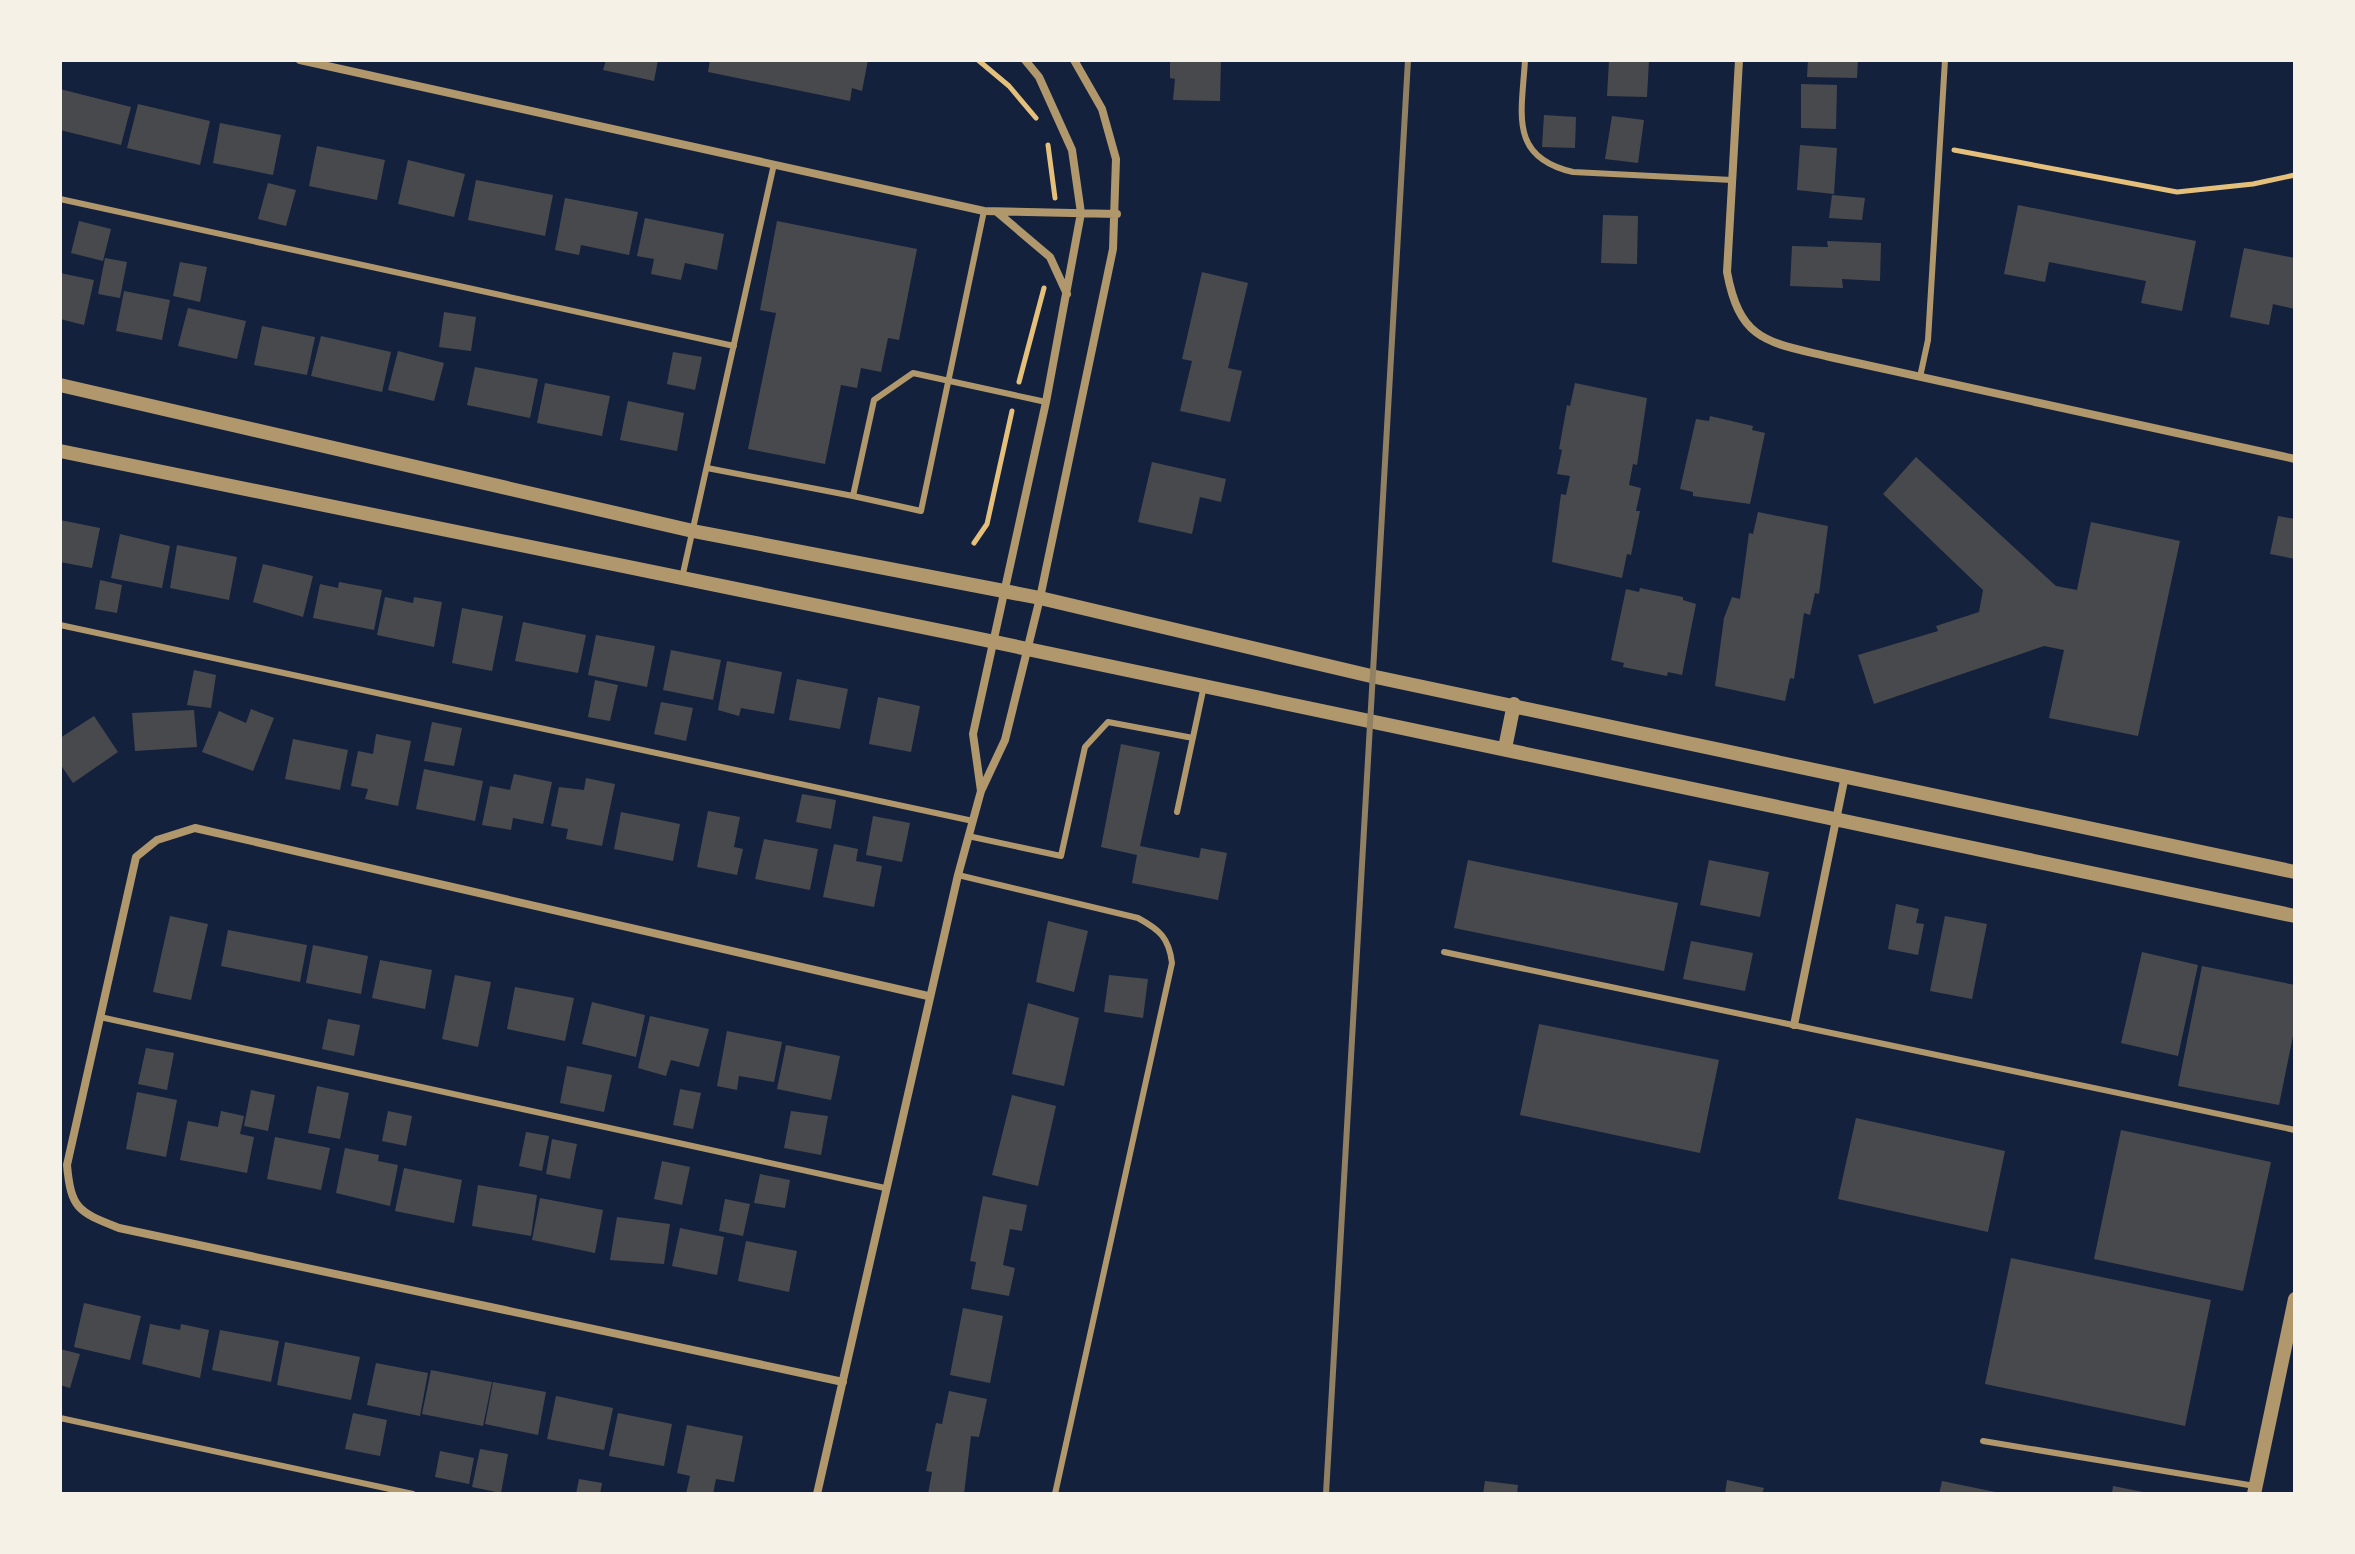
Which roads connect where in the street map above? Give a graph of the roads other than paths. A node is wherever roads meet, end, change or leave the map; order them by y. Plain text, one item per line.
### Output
1 (300, 60) edge
2 (1025, 60) edge
3 (1074, 60) edge
4 (1525, 60) edge
5 (1739, 60) edge
6 (1945, 60) edge
7 (774, 164) junction
8 (1732, 180) junction
9 (60, 199) edge
10 (984, 211) junction
11 (997, 211) junction
12 (1081, 213) junction
13 (1117, 214) junction
14 (1067, 295) junction
15 (734, 346) junction
16 (1920, 377) junction
17 (949, 381) junction
18 (60, 385) edge
19 (1046, 402) junction
20 (60, 451) edge
21 (2295, 459) edge
22 (707, 468) junction
23 (853, 496) junction
24 (693, 531) junction
25 (682, 578) junction
26 (1004, 591) junction
27 (1040, 598) junction
28 (60, 625) edge
29 (994, 642) junction
30 (1027, 648) junction
31 (1204, 686) junction
32 (1514, 704) junction
33 (1193, 738) junction
34 (1505, 748) junction
35 (1845, 776) junction
36 (981, 791) junction
37 (1177, 812) dead end
38 (1836, 819) junction
39 (973, 821) junction
40 (968, 836) junction
41 (2295, 872) edge
42 (958, 875) junction
43 (2295, 916) edge
44 (1444, 952) dead end
45 (928, 996) junction
46 (100, 1017) junction
47 (1794, 1025) junction
48 (2295, 1130) edge
49 (885, 1188) junction
50 (2295, 1299) edge
51 (843, 1382) junction
52 (60, 1418) edge
53 (1983, 1441) dead end
54 (2254, 1490) edge
55 (413, 1494) edge
56 (817, 1494) edge
57 (1055, 1494) edge

1 - 7 street
2 - 12 street
3 - 13 street
4 - 8 lane
5 - 8 street
6 - 16 lane
7 - 10 street
7 - 15 lane
8 - 16 street
9 - 15 lane
10 - 11 street
10 - 17 lane
11 - 12 street
11 - 14 street
12 - 13 street
12 - 14 street
13 - 27 street
14 - 19 street
15 - 22 lane
16 - 21 street
17 - 19 lane
17 - 23 lane
17 - 23 lane
18 - 24 street
19 - 26 street
20 - 25 street
22 - 23 lane
22 - 24 lane
24 - 25 lane
24 - 26 street
25 - 29 street
26 - 27 street
26 - 29 street
27 - 30 street
27 - 32 street
28 - 39 lane
29 - 30 street
29 - 36 street
30 - 31 street
30 - 36 street
31 - 33 lane
31 - 34 street
32 - 34 street
32 - 35 street
33 - 37 lane
33 - 40 lane
34 - 38 street
35 - 38 street
35 - 41 street
36 - 39 street
38 - 43 street
38 - 47 street
39 - 40 street
40 - 42 street
42 - 45 street
42 - 57 lane
44 - 47 lane
45 - 46 street
45 - 49 street
46 - 49 lane
46 - 51 street
47 - 48 lane
49 - 51 street
50 - 54 street
51 - 56 street
52 - 55 lane
53 - 54 lane

